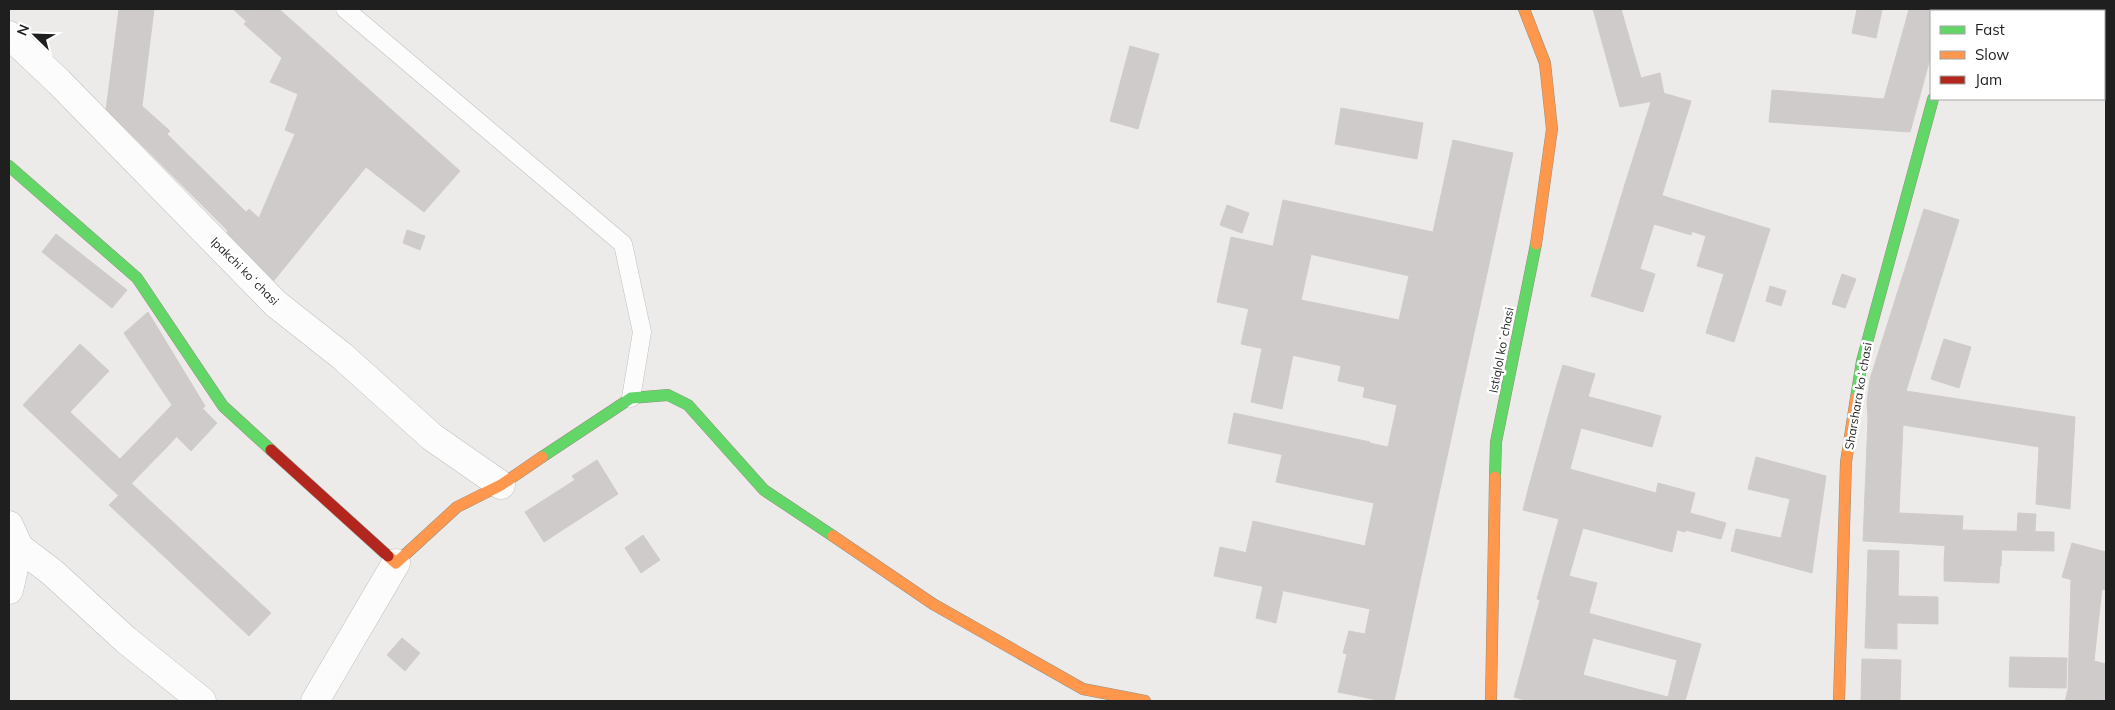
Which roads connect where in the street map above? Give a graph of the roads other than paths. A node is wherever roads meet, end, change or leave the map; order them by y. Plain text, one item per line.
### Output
1 (345, 9) edge
2 (1524, 9) edge
3 (9, 35) edge
4 (1933, 100) edge
5 (9, 166) edge
6 (631, 398) junction
7 (501, 485) junction
8 (14, 536) edge
9 (396, 563) junction
10 (9, 590) edge
11 (202, 701) edge
12 (315, 701) edge
13 (1144, 701) edge
14 (1491, 701) edge
15 (1839, 701) edge

1 - 6 lane
2 - 14 street, Istiqlol koʻchasi
3 - 7 street, Ipakchi koʻchasi
4 - 15 street, Sharshara koʻchasi
5 - 9 street
6 - 7 street
6 - 13 street
7 - 9 street
8 - 10 street
8 - 11 street
9 - 12 street

